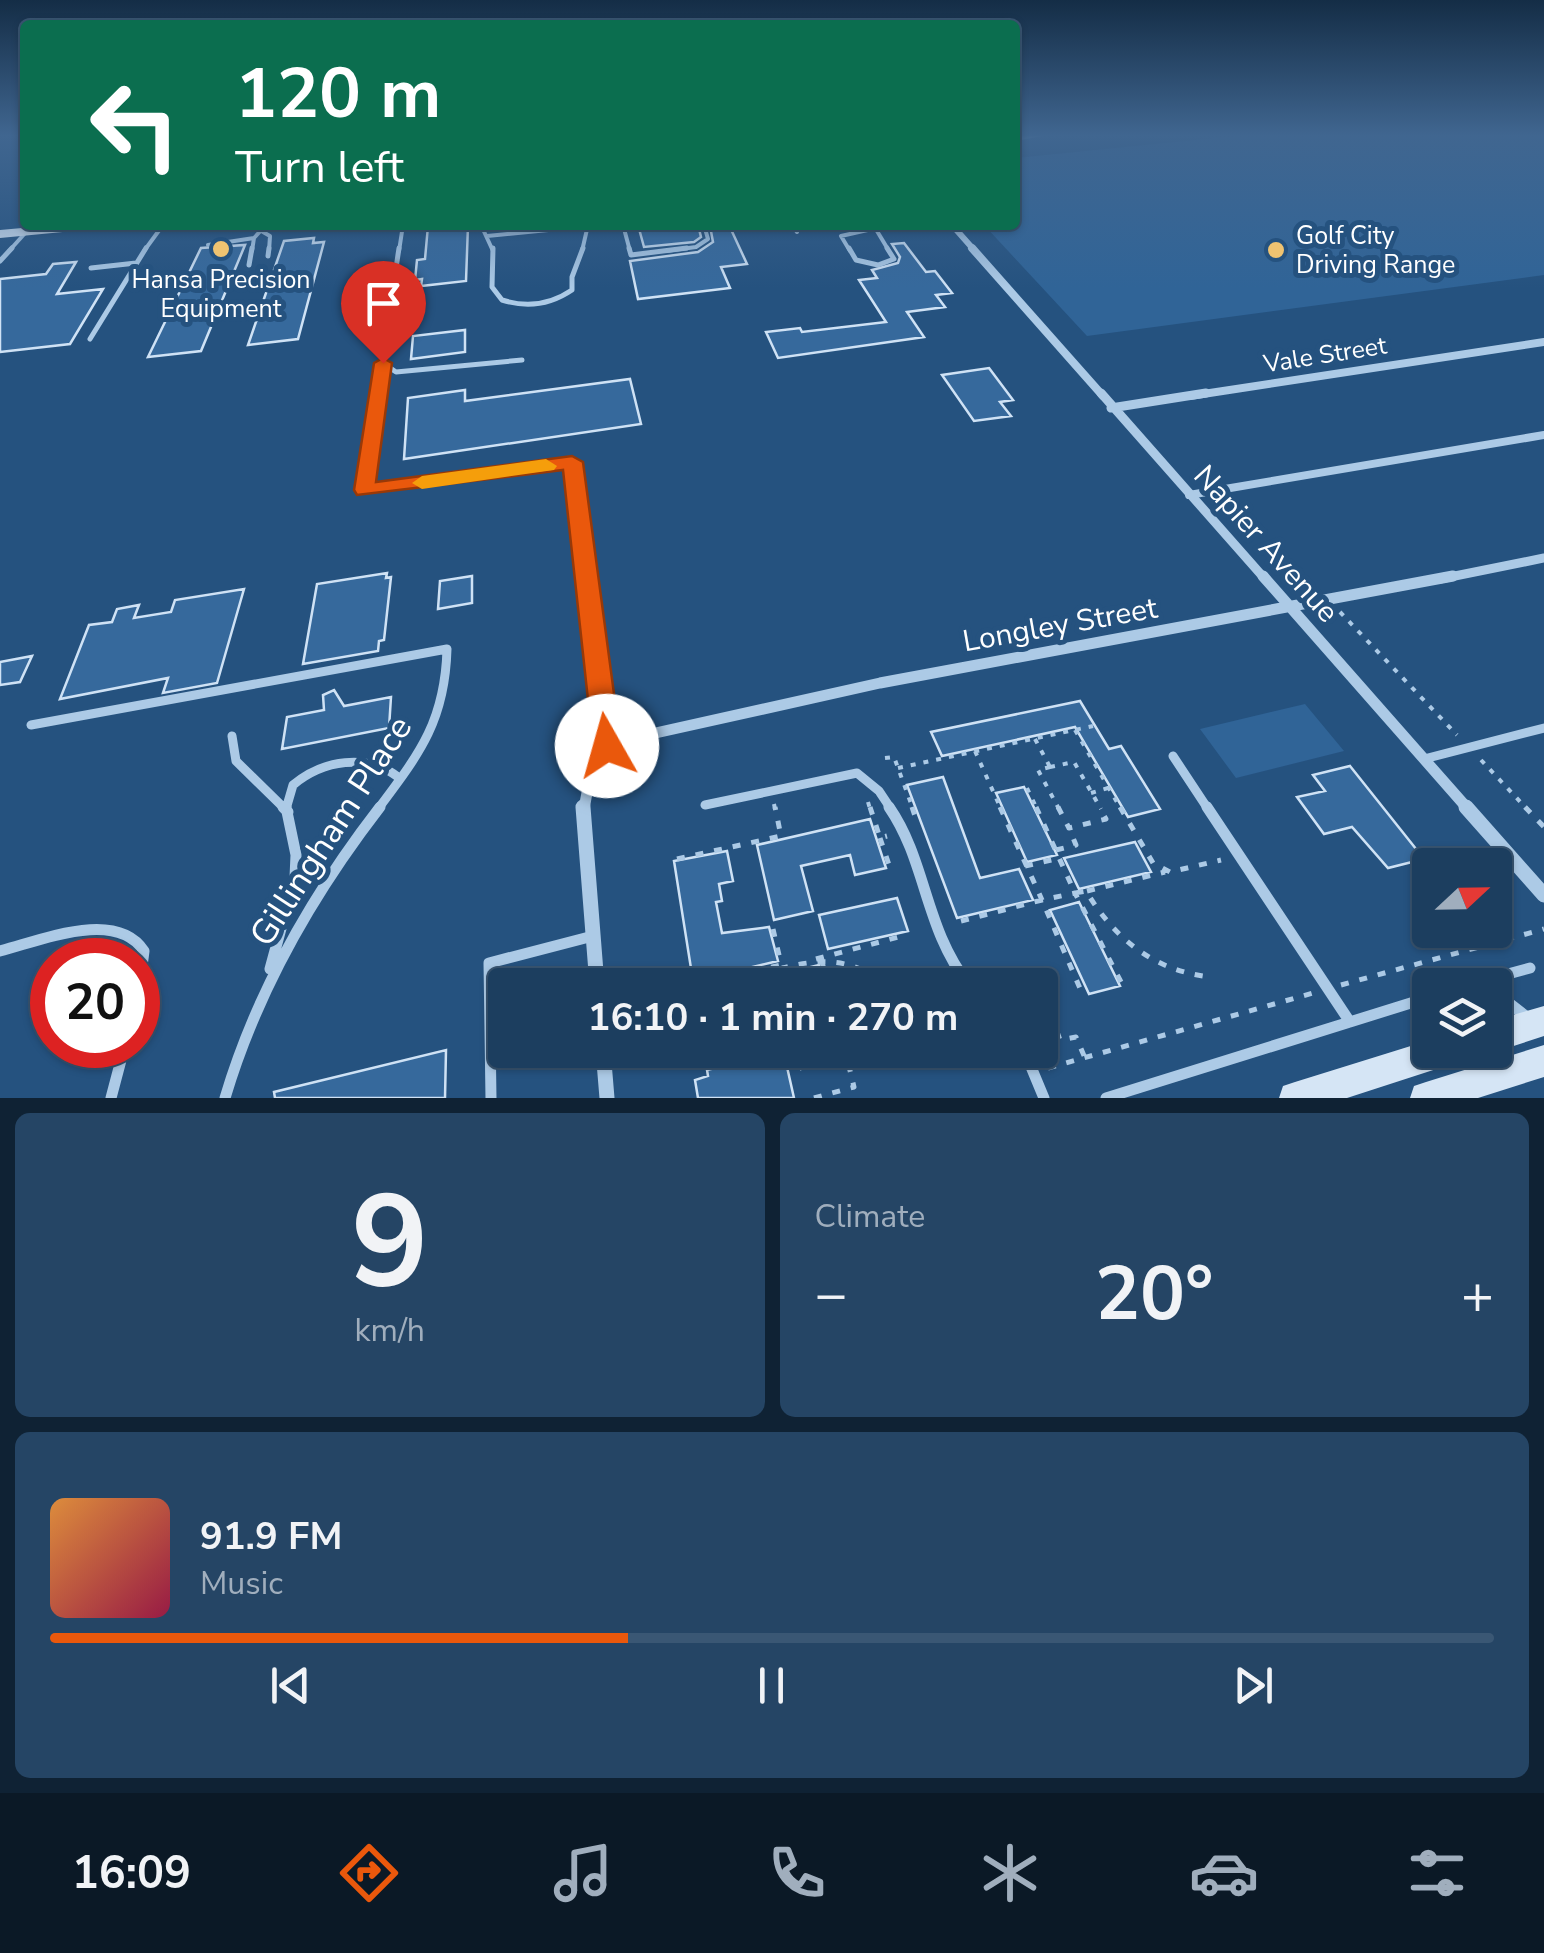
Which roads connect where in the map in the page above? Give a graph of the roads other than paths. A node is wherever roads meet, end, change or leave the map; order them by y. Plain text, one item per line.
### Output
1 (46, 230) edge
2 (160, 230) edge
3 (262, 230) edge
4 (266, 230) edge
5 (402, 230) edge
6 (483, 230) edge
7 (548, 230) edge
8 (587, 230) edge
9 (624, 230) edge
10 (705, 230) edge
11 (868, 230) edge
12 (879, 230) edge
13 (956, 230) edge
14 (27, 232) junction
15 (0, 234) edge
16 (487, 236) junction
17 (254, 238) junction
18 (208, 245) dead end
19 (268, 256) dead end
20 (0, 261) edge
21 (138, 263) junction
22 (248, 265) dead end
23 (91, 268) dead end
24 (90, 340) dead end
25 (1544, 342) edge
26 (522, 360) dead end
27 (383, 363) junction
28 (1112, 408) junction
29 (1544, 435) edge
30 (1189, 495) junction
31 (1544, 558) edge
32 (1291, 609) junction
33 (31, 725) dead end
34 (1544, 728) edge
35 (232, 736) dead end
36 (607, 746) junction
37 (1174, 756) dead end
38 (1424, 759) junction
39 (398, 776) junction
40 (706, 805) dead end
41 (288, 812) junction
42 (1544, 895) edge
43 (593, 936) junction
44 (60, 938) edge
45 (137, 938) edge
46 (30, 944) edge
47 (0, 951) edge
48 (596, 968) edge
49 (956, 968) edge
50 (1530, 968) dead end
51 (1512, 974) edge
52 (264, 987) junction
53 (1412, 1003) edge
54 (1512, 1003) edge
55 (1350, 1022) junction
56 (1540, 1022) edge
57 (1512, 1031) edge
58 (1544, 1060) edge
59 (1412, 1062) edge
60 (119, 1068) edge
61 (604, 1068) edge
62 (1032, 1068) edge
63 (111, 1098) edge
64 (225, 1098) edge
65 (491, 1098) edge
66 (607, 1098) edge
67 (1044, 1098) edge
68 (1106, 1098) edge
69 (1295, 1098) edge
70 (1426, 1098) edge

1 - 14 main road
2 - 21 lane
3 - 17 lane
4 - 19 lane
5 - 27 lane
6 - 16 lane
7 - 16 lane
8 - 16 lane
9 - 10 lane
11 - 12 lane
13 - 28 street, Napier Avenue
14 - 15 main road
14 - 20 lane
17 - 18 lane
17 - 22 lane
21 - 23 lane
21 - 24 lane
25 - 28 street, Vale Street
26 - 27 lane
27 - 36 lane
28 - 30 street, Napier Avenue
29 - 30 lane
30 - 32 street, Napier Avenue
31 - 32 street, Longley Street
32 - 36 street, Longley Street
32 - 38 street, Napier Avenue
33 - 39 lane, Gillingham Place
34 - 38 lane
35 - 41 lane
36 - 43 street, Longley Street
37 - 55 lane
38 - 42 street, Napier Avenue
39 - 41 lane
39 - 52 lane, Gillingham Place
40 - 49 lane
41 - 52 lane
43 - 48 street
43 - 65 lane
44 - 45 lane
46 - 47 lane
50 - 51 lane
52 - 64 lane, Gillingham Place
53 - 55 lane
54 - 56 lane
55 - 68 lane
56 - 57 main road
58 - 70 main road
59 - 69 main road
60 - 63 lane
61 - 66 street
62 - 67 lane

